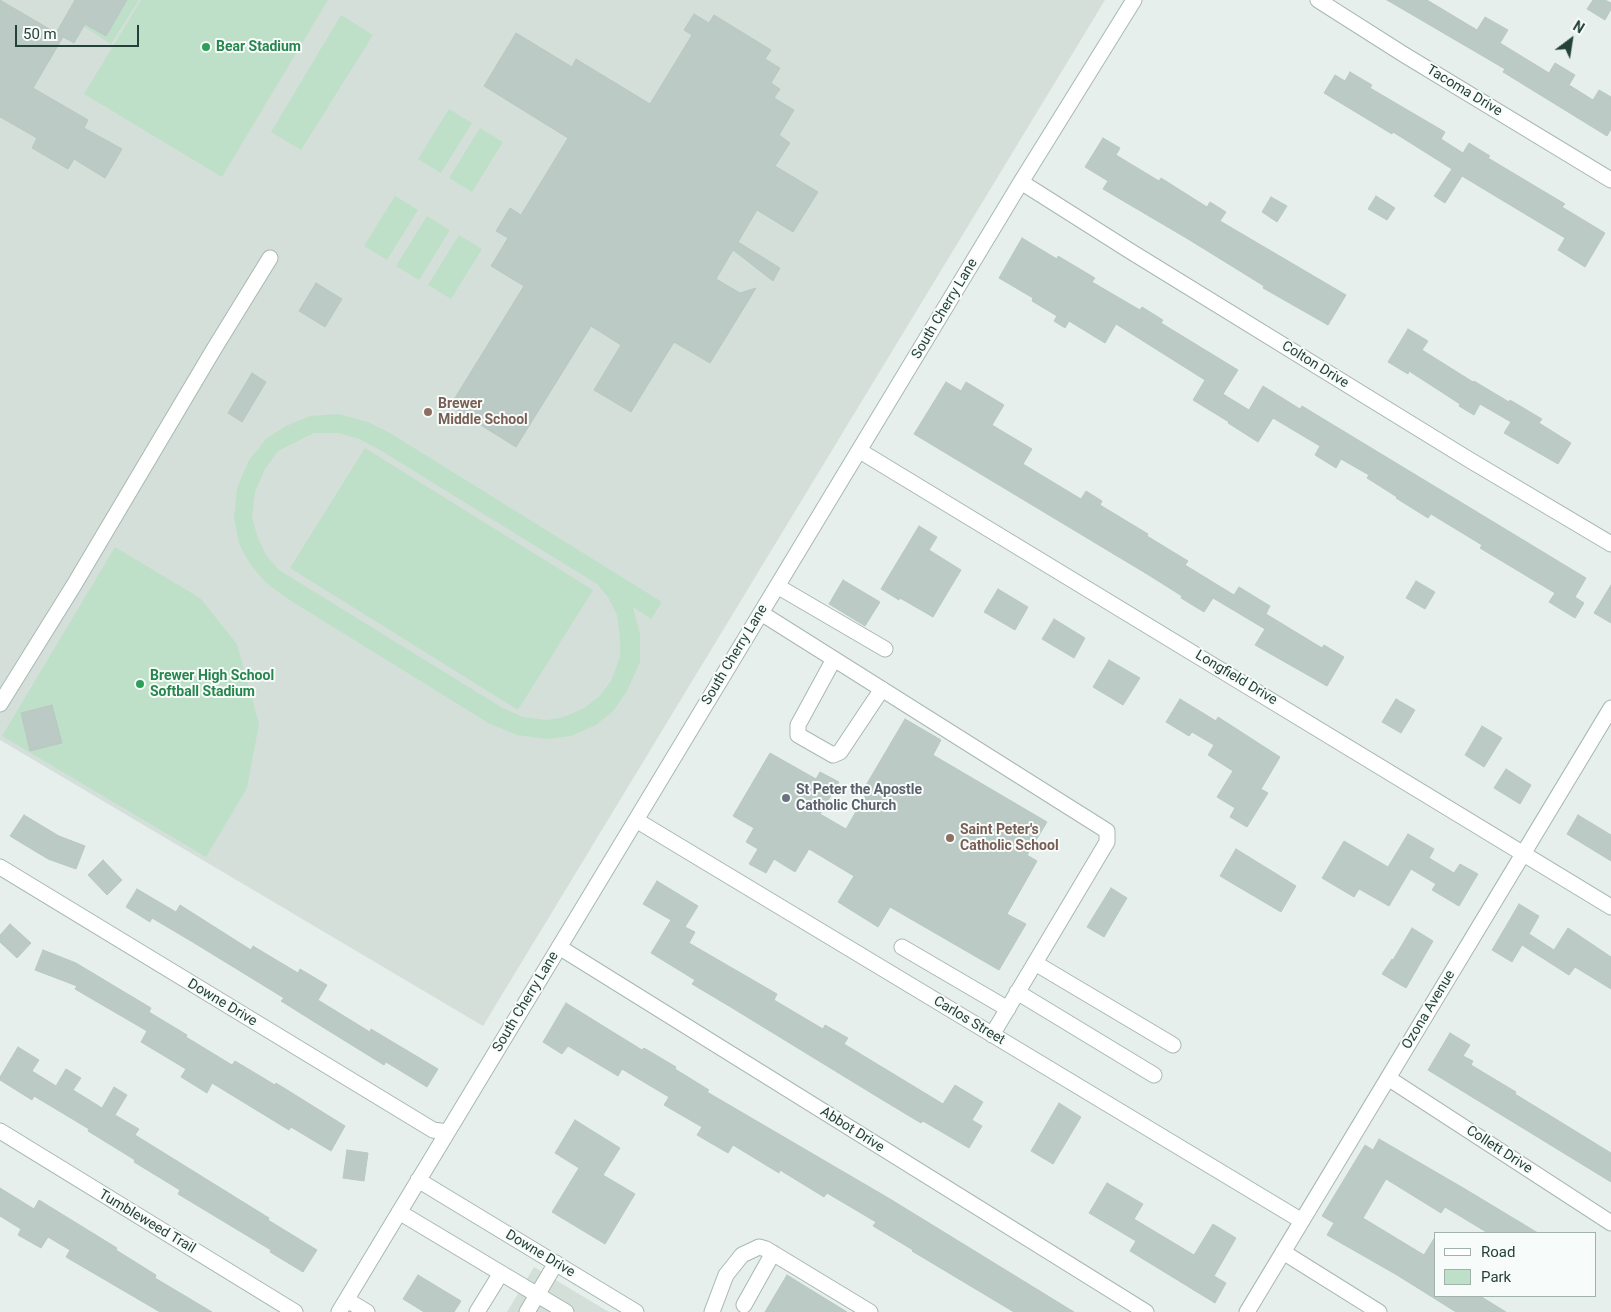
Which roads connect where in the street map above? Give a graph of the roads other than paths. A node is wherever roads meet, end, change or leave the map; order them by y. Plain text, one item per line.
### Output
1 (1134, 0) edge
2 (1318, 0) edge
3 (1611, 180) edge
4 (1021, 182) junction
5 (270, 258) dead end
6 (860, 450) junction
7 (1611, 544) edge
8 (778, 586) junction
9 (761, 613) junction
10 (885, 649) dead end
11 (834, 659) junction
12 (882, 689) junction
13 (0, 704) edge
14 (1611, 708) edge
15 (636, 820) junction
16 (1524, 853) junction
17 (0, 867) edge
18 (1611, 907) edge
19 (559, 947) junction
20 (902, 947) dead end
21 (1035, 963) junction
22 (1017, 992) junction
23 (1008, 1009) junction
24 (992, 1035) junction
25 (1173, 1045) dead end
26 (1154, 1075) dead end
27 (1388, 1078) junction
28 (0, 1131) edge
29 (447, 1132) junction
30 (418, 1180) junction
31 (399, 1212) junction
32 (1302, 1221) junction
33 (1611, 1223) edge
34 (1283, 1252) junction
35 (773, 1253) junction
36 (556, 1263) junction
37 (501, 1273) junction
38 (538, 1295) junction
39 (744, 1305) dead end
40 (343, 1306) edge
41 (295, 1312) edge
42 (367, 1312) edge
43 (478, 1312) edge
44 (527, 1312) edge
45 (566, 1312) edge
46 (636, 1312) edge
47 (712, 1312) edge
48 (870, 1312) edge
49 (1146, 1312) edge
50 (1247, 1312) edge
51 (1379, 1312) edge

1 - 4 street, South Cherry Lane
2 - 3 street, Tacoma Drive
4 - 6 street, South Cherry Lane
4 - 7 street, Colton Drive
5 - 13 street
6 - 8 street, South Cherry Lane
6 - 16 street, Longfield Drive
8 - 9 street, South Cherry Lane
8 - 10 street
9 - 11 street
9 - 15 street, South Cherry Lane
11 - 12 street
11 - 12 street
12 - 21 street
14 - 16 street, Ozona Avenue
15 - 19 street, South Cherry Lane
15 - 24 street, Carlos Street
16 - 18 street, Longfield Drive
16 - 27 street, Ozona Avenue
17 - 29 street, Downe Drive
19 - 29 street, South Cherry Lane
19 - 49 street, Abbot Drive
20 - 23 street
21 - 22 street
21 - 25 street
22 - 23 street
22 - 26 street
23 - 24 street
24 - 32 street, Carlos Street
27 - 32 street, Ozona Avenue
27 - 33 street, Collett Drive
28 - 41 street, Tumbleweed Trail
29 - 30 street, South Cherry Lane
30 - 31 street, South Cherry Lane
30 - 36 street, Downe Drive
31 - 37 street
31 - 40 street, South Cherry Lane
32 - 34 street, Ozona Avenue
34 - 50 street, Ozona Avenue
34 - 51 street
35 - 39 street
35 - 47 street
35 - 48 street
36 - 38 street
36 - 46 street, Downe Drive
37 - 38 street
37 - 43 street
38 - 44 street
38 - 45 street
40 - 42 street

